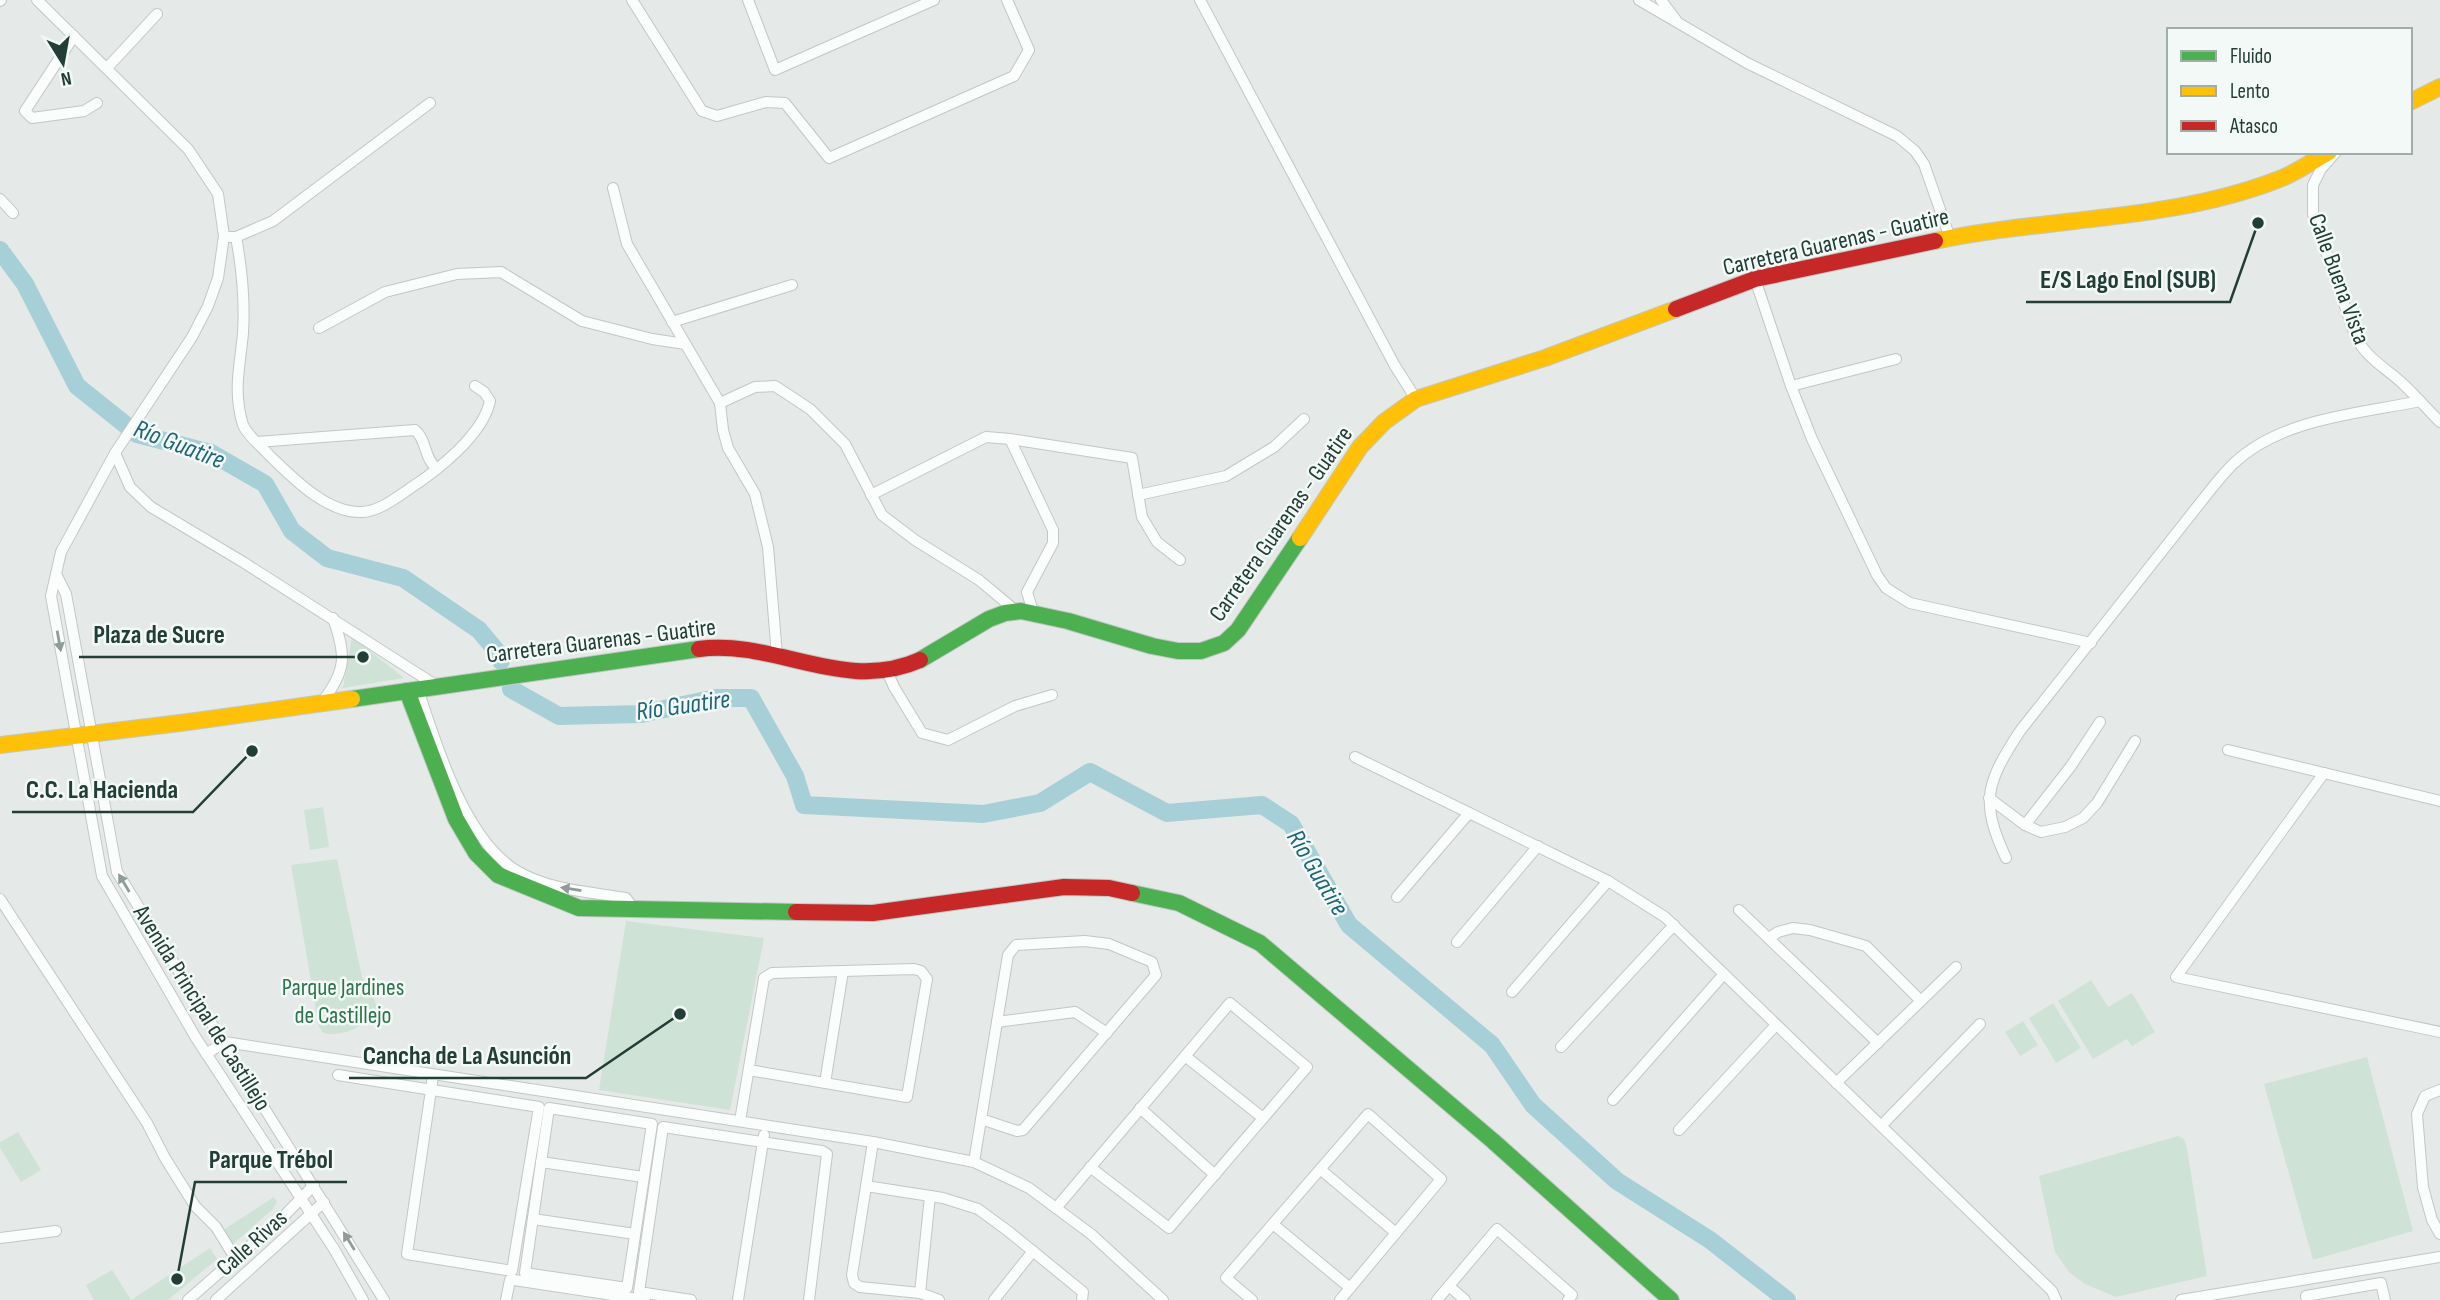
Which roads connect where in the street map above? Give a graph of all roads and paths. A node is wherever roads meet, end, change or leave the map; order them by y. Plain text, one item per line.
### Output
1 (37, 0) edge
2 (632, 0) edge
3 (748, 0) edge
4 (934, 0) edge
5 (1007, 0) edge
6 (1200, 0) edge
7 (1639, 0) edge
8 (1661, 0) edge
9 (156, 14) dead end
10 (1680, 25) junction
11 (74, 36) junction
12 (107, 68) junction
13 (2440, 87) edge
14 (2412, 101) edge
15 (97, 103) dead end
16 (430, 103) dead end
17 (2325, 154) edge
18 (2334, 154) edge
19 (613, 188) dead end
20 (0, 199) edge
21 (12, 213) dead end
22 (230, 237) junction
23 (1950, 238) junction
24 (1755, 278) junction
25 (792, 285) dead end
26 (672, 322) junction
27 (319, 328) dead end
28 (685, 344) junction
29 (1896, 359) dead end
30 (475, 386) dead end
31 (1791, 386) junction
32 (1416, 399) junction
33 (2420, 401) junction
34 (720, 403) junction
35 (1304, 419) dead end
36 (2440, 422) edge
37 (1010, 439) junction
38 (257, 442) junction
39 (115, 453) junction
40 (437, 469) junction
41 (871, 495) junction
42 (1138, 495) junction
43 (1180, 560) dead end
44 (56, 574) junction
45 (1025, 611) junction
46 (333, 618) junction
47 (2091, 643) junction
48 (777, 655) junction
49 (887, 671) junction
50 (444, 685) junction
51 (412, 690) junction
52 (1052, 695) dead end
53 (322, 702) junction
54 (2100, 722) dead end
55 (83, 734) junction
56 (2136, 741) dead end
57 (0, 745) edge
58 (2228, 750) dead end
59 (1355, 757) dead end
60 (2324, 773) junction
61 (1989, 798) junction
62 (2440, 801) edge
63 (1469, 813) junction
64 (2025, 825) junction
65 (1538, 846) junction
66 (2006, 858) dead end
67 (1608, 881) junction
68 (1397, 897) dead end
69 (0, 899) edge
70 (1740, 910) dead end
71 (1674, 925) junction
72 (1769, 938) junction
73 (1457, 942) dead end
74 (1956, 967) dead end
75 (844, 971) junction
76 (1724, 974) junction
77 (1512, 992) dead end
78 (1921, 1001) junction
79 (997, 1022) junction
80 (1980, 1024) dead end
81 (1776, 1025) junction
82 (2440, 1032) edge
83 (1107, 1033) junction
84 (225, 1042) junction
85 (1878, 1042) junction
86 (1561, 1047) dead end
87 (206, 1054) junction
88 (1185, 1056) junction
89 (749, 1070) junction
90 (338, 1075) dead end
91 (433, 1075) junction
92 (825, 1083) junction
93 (1836, 1083) junction
94 (431, 1090) junction
95 (2440, 1090) edge
96 (596, 1100) junction
97 (1613, 1100) dead end
98 (610, 1102) junction
99 (1140, 1108) junction
100 (593, 1115) junction
101 (607, 1117) junction
102 (1263, 1118) junction
103 (981, 1119) junction
104 (740, 1121) junction
105 (765, 1125) junction
106 (1881, 1126) junction
107 (1679, 1130) dead end
108 (763, 1142) junction
109 (873, 1142) junction
110 (541, 1162) junction
111 (974, 1162) junction
112 (1090, 1167) junction
113 (1320, 1169) junction
114 (1215, 1175) junction
115 (643, 1177) junction
116 (314, 1185) junction
117 (866, 1186) junction
118 (930, 1196) junction
119 (300, 1198) junction
120 (324, 1202) junction
121 (1056, 1208) junction
122 (311, 1214) junction
123 (533, 1219) junction
124 (1273, 1224) junction
125 (56, 1231) dead end
126 (1396, 1233) junction
127 (635, 1234) junction
128 (2440, 1234) edge
129 (0, 1238) edge
130 (1033, 1251) junction
131 (2440, 1257) edge
132 (235, 1258) junction
133 (2302, 1279) junction
134 (1448, 1286) junction
135 (1350, 1288) junction
136 (920, 1293) junction
137 (2221, 1297) edge
138 (619, 1298) edge
139 (2306, 1298) edge
140 (188, 1300) edge
141 (216, 1300) edge
142 (363, 1300) edge
143 (384, 1300) edge
144 (506, 1300) edge
145 (645, 1300) edge
146 (691, 1300) edge
147 (738, 1300) edge
148 (809, 1300) edge
149 (939, 1300) edge
150 (994, 1300) edge
151 (1082, 1300) edge
152 (1163, 1300) edge
153 (1252, 1300) edge
154 (1340, 1300) edge
155 (1437, 1300) edge
156 (1465, 1300) edge
157 (1569, 1300) edge
158 (1671, 1300) edge
159 (2056, 1300) edge
160 (2181, 1300) edge
161 (2385, 1300) edge

1 - 11 street
2 - 5 street
3 - 4 street
6 - 32 street
7 - 10 street
8 - 10 street
9 - 12 street
10 - 23 street
11 - 12 street
11 - 15 street
12 - 22 street
13 - 14 main road
16 - 22 street
17 - 23 main road, Carretera Guarenas - Guatire
18 - 33 street, Calle Buena Vista
19 - 26 street
20 - 21 street
22 - 38 street
22 - 39 street
23 - 24 main road, Carretera Guarenas - Guatire
24 - 31 street
24 - 32 main road, Carretera Guarenas - Guatire
25 - 26 street
26 - 28 street
27 - 28 street
28 - 34 street
29 - 31 street
30 - 40 street
31 - 47 street
32 - 45 main road, Carretera Guarenas - Guatire
33 - 36 street, Calle Buena Vista
33 - 47 street
34 - 41 street
34 - 48 street
35 - 42 street
37 - 41 street
37 - 42 street
37 - 45 street
38 - 40 street
38 - 40 street
39 - 44 street
39 - 46 street
41 - 45 street
42 - 43 street
44 - 55 street
44 -> 55 street
45 - 49 main road, Carretera Guarenas - Guatire
46 - 50 street
46 - 53 street
47 - 61 street
48 - 49 main road, Carretera Guarenas - Guatire
48 - 50 main road, Carretera Guarenas - Guatire
49 - 52 street
50 - 51 main road, Carretera Guarenas - Guatire
51 - 53 main road, Carretera Guarenas - Guatire
51 - 158 main road
53 - 55 main road, Carretera Guarenas - Guatire
54 - 64 street
55 - 57 main road, Carretera Guarenas - Guatire
84 -> 55 street, Avenida Principal de Castillejo
55 - 87 street, Avenida Principal de Castillejo
56 - 64 street
58 - 60 street
59 - 63 street
60 - 62 street
60 - 82 street
61 - 64 street
61 - 66 street
63 - 65 street
63 - 68 street
65 - 67 street
65 - 73 street
67 - 71 street
67 - 77 street
69 - 132 street
70 - 72 street
71 - 76 street
71 - 86 street
72 - 78 street
72 - 85 street
74 - 78 street
75 - 89 street
75 - 92 street
75 - 92 street
76 - 81 street
76 - 97 street
78 - 85 street
79 - 83 street
79 - 83 street
79 - 103 street
80 - 106 street
81 - 93 street
81 - 107 street
83 - 103 street
84 - 87 street
84 - 91 street
84 - 116 street, Avenida Principal de Castillejo
85 - 93 street
87 - 119 street, Avenida Principal de Castillejo
88 - 99 street
88 - 102 street
88 - 102 street
89 - 92 street
89 - 104 street
90 - 94 street
91 - 94 street
91 - 96 street
93 - 106 street
94 - 94 street
95 - 128 street
96 - 98 street
96 - 100 street
98 - 101 street
98 - 104 street
99 - 112 street
99 - 114 street
100 - 101 street
100 - 110 street
101 - 115 street
102 - 114 street
103 - 111 street
104 - 105 street
105 - 108 street
105 - 109 street
106 - 159 street
108 - 146 street
108 - 147 street
108 - 148 street
109 - 111 street
109 - 117 street
110 - 115 street
110 - 123 street
111 - 121 street
112 - 114 street
112 - 121 street
113 - 124 street
113 - 126 street
113 - 126 street
115 - 127 street
116 - 119 street, Calle Rivas
116 - 120 street, Avenida Principal de Castillejo
117 - 118 street
117 - 136 street
118 - 130 street
118 - 136 street
119 - 122 street, Avenida Principal de Castillejo
119 - 132 street, Calle Rivas
120 - 122 street, Calle Rivas
143 -> 120 street, Avenida Principal de Castillejo
121 - 152 street
122 - 141 street, Calle Rivas
122 - 142 street, Avenida Principal de Castillejo
123 - 127 street
123 - 127 street
124 - 135 street
124 - 153 street
125 - 129 street
126 - 135 street
130 - 150 street
130 - 151 street
131 - 133 street
132 - 140 street, Calle Rivas
133 - 137 street
133 - 139 street
134 - 155 street
134 - 156 street
134 - 157 street
135 - 154 street
136 - 149 street
137 - 160 street
138 - 144 street
138 - 145 street
139 - 161 street

